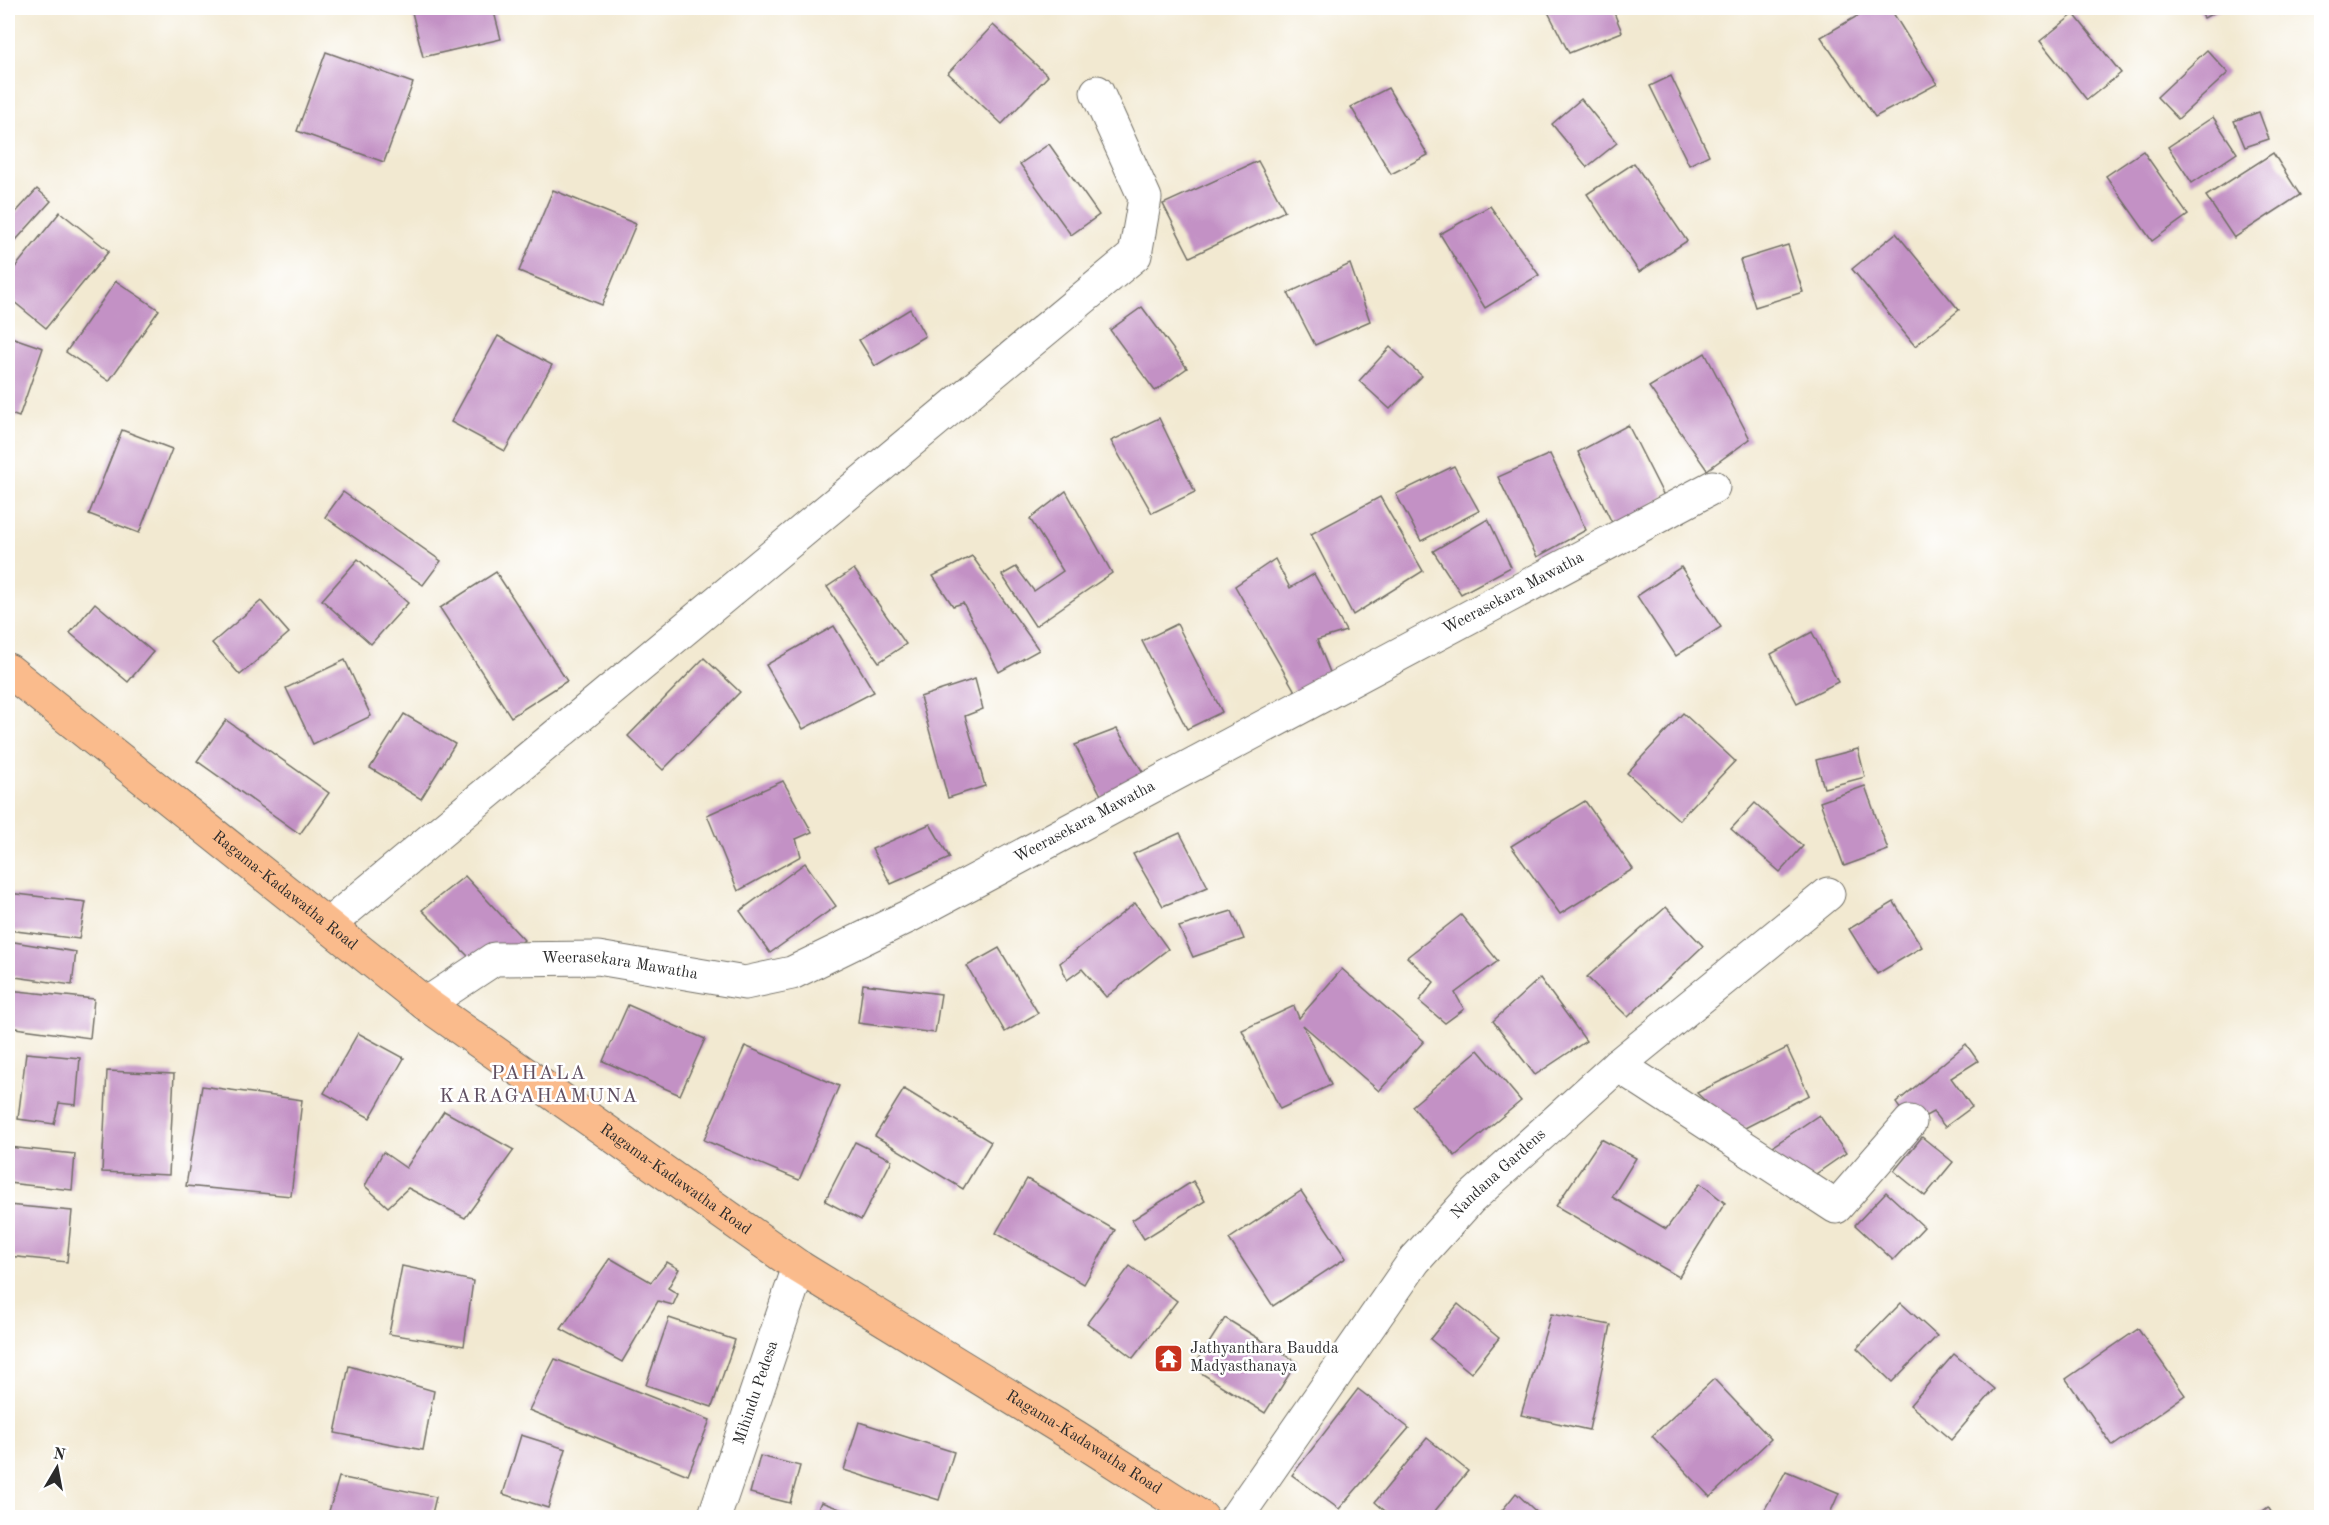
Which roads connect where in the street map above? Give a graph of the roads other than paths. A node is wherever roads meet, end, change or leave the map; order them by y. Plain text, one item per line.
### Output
1 (1097, 92) dead end
2 (1713, 486) dead end
3 (8, 669) edge
4 (1828, 894) dead end
5 (328, 925) junction
6 (426, 1004) junction
7 (1618, 1065) junction
8 (1910, 1122) dead end
9 (799, 1267) junction
10 (714, 1518) edge
11 (1202, 1518) edge
12 (1236, 1518) edge

1 - 5 street
2 - 6 street, Weerasekara Mawatha
3 - 5 main road, Ragama-Kadawatha Road
4 - 7 street, Nandana Gardens
5 - 6 main road, Ragama-Kadawatha Road
6 - 9 main road, Ragama-Kadawatha Road
7 - 8 street
7 - 12 street, Nandana Gardens
9 - 10 street, Mihindu Pedesa
9 - 11 main road, Ragama-Kadawatha Road

